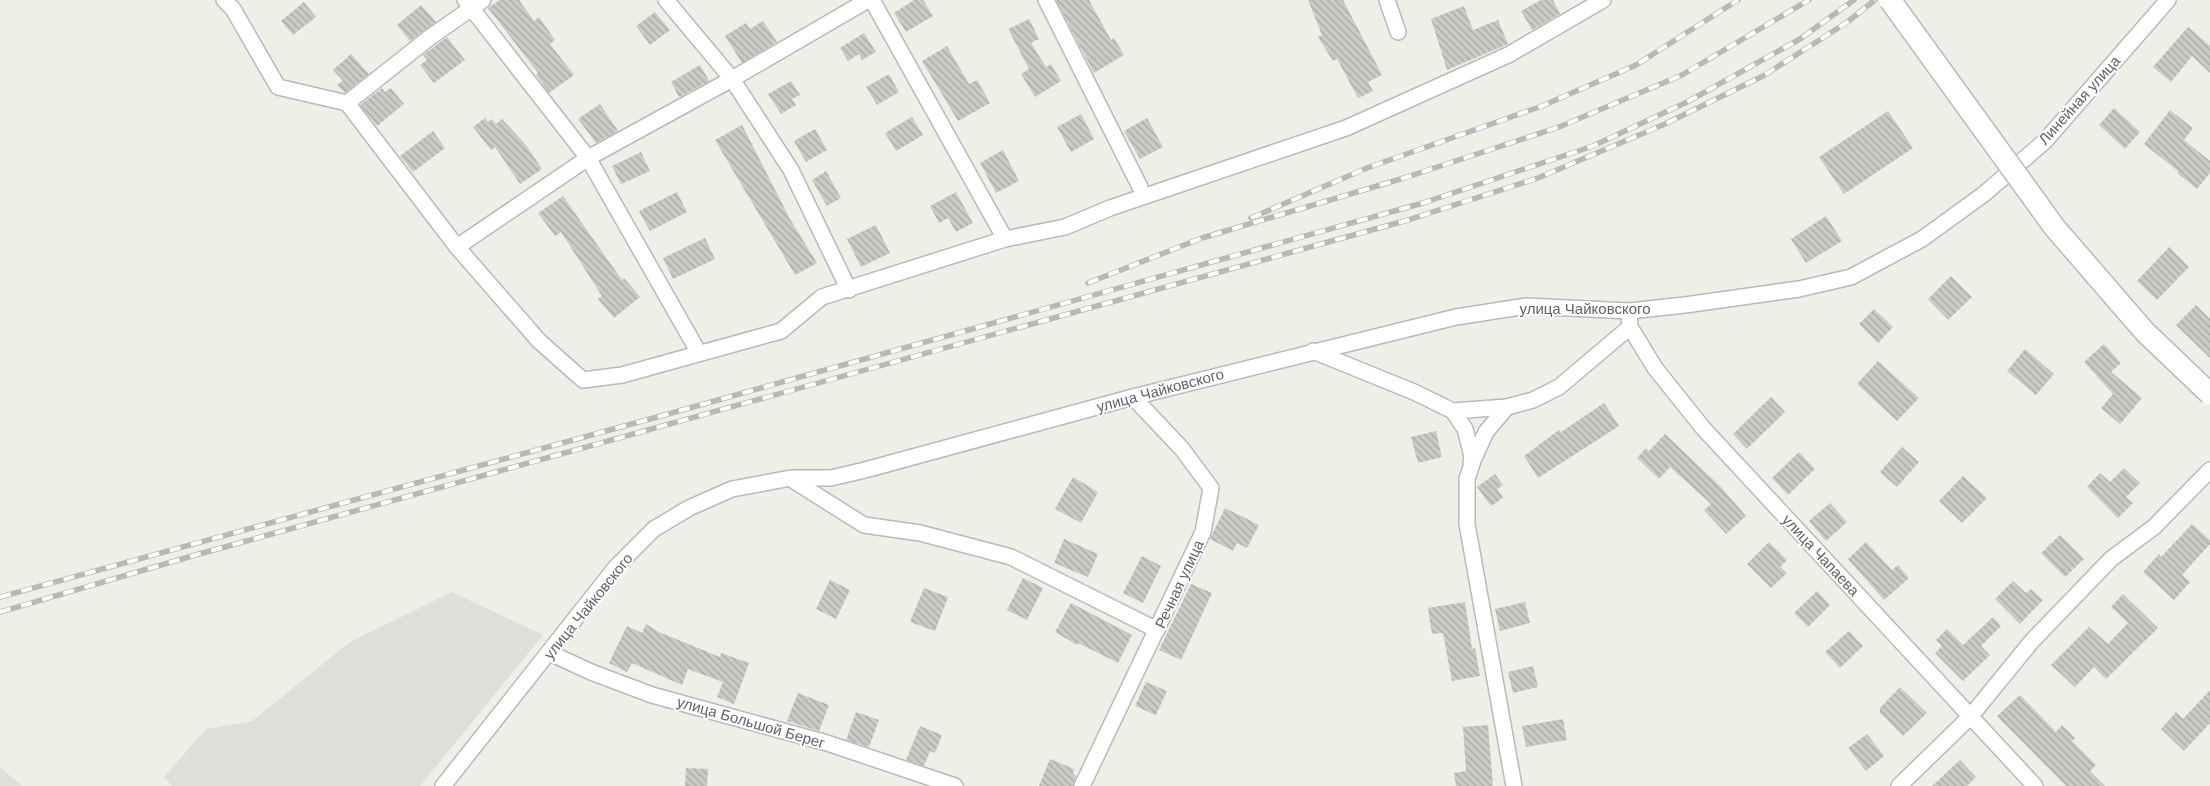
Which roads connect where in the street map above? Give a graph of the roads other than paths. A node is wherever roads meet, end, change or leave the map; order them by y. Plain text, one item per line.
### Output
1 (224, 0) edge
2 (666, 0) edge
3 (868, 0) edge
4 (872, 0) edge
5 (1046, 0) edge
6 (1387, 0) edge
7 (1603, 0) edge
8 (1890, 0) edge
9 (2168, 0) edge
10 (473, 3) edge
11 (1398, 32) dead end
12 (732, 79) junction
13 (347, 102) junction
14 (588, 158) junction
15 (1140, 187) dead end
16 (1984, 194) joint
17 (1005, 239) junction
18 (457, 246) junction
19 (850, 290) junction
20 (1629, 311) junction
21 (1630, 327) junction
22 (1313, 351) junction
23 (699, 353) junction
24 (2210, 394) edge
25 (1133, 397) junction
26 (1507, 407) junction
27 (1453, 411) junction
28 (2210, 470) edge
29 (790, 478) junction
30 (1467, 480) junction
31 (1157, 630) junction
32 (550, 653) junction
33 (1970, 717) junction
34 (443, 786) edge
35 (955, 786) edge
36 (1082, 786) edge
37 (1514, 786) edge
38 (1899, 786) edge
39 (2034, 786) edge

1 - 13 street
2 - 12 street
3 - 12 street
4 - 17 street
5 - 15 street
6 - 11 street
7 - 17 street
8 - 24 street, bridge
9 - 16 street, Линейная улица
10 - 13 street
10 - 14 street
12 - 14 street
12 - 19 street
13 - 18 street
14 - 18 street
14 - 23 street
16 - 20 street, улица Чайковского
17 - 19 street
18 - 23 street
19 - 23 street
20 - 21 street, улица Чапаева
20 - 22 street, улица Чайковского
21 - 26 street
21 - 33 street, улица Чапаева
22 - 25 street, улица Чайковского
22 - 27 street
25 - 29 street, улица Чайковского
25 - 31 street, Речная улица
26 - 27 street
26 - 30 street
27 - 30 street
28 - 33 street
29 - 31 street
29 - 32 street, улица Чайковского
30 - 37 street
31 - 36 street, Речная улица
32 - 34 street, улица Чайковского
32 - 35 street, улица Большой Берег
33 - 38 street
33 - 39 street, улица Чапаева

